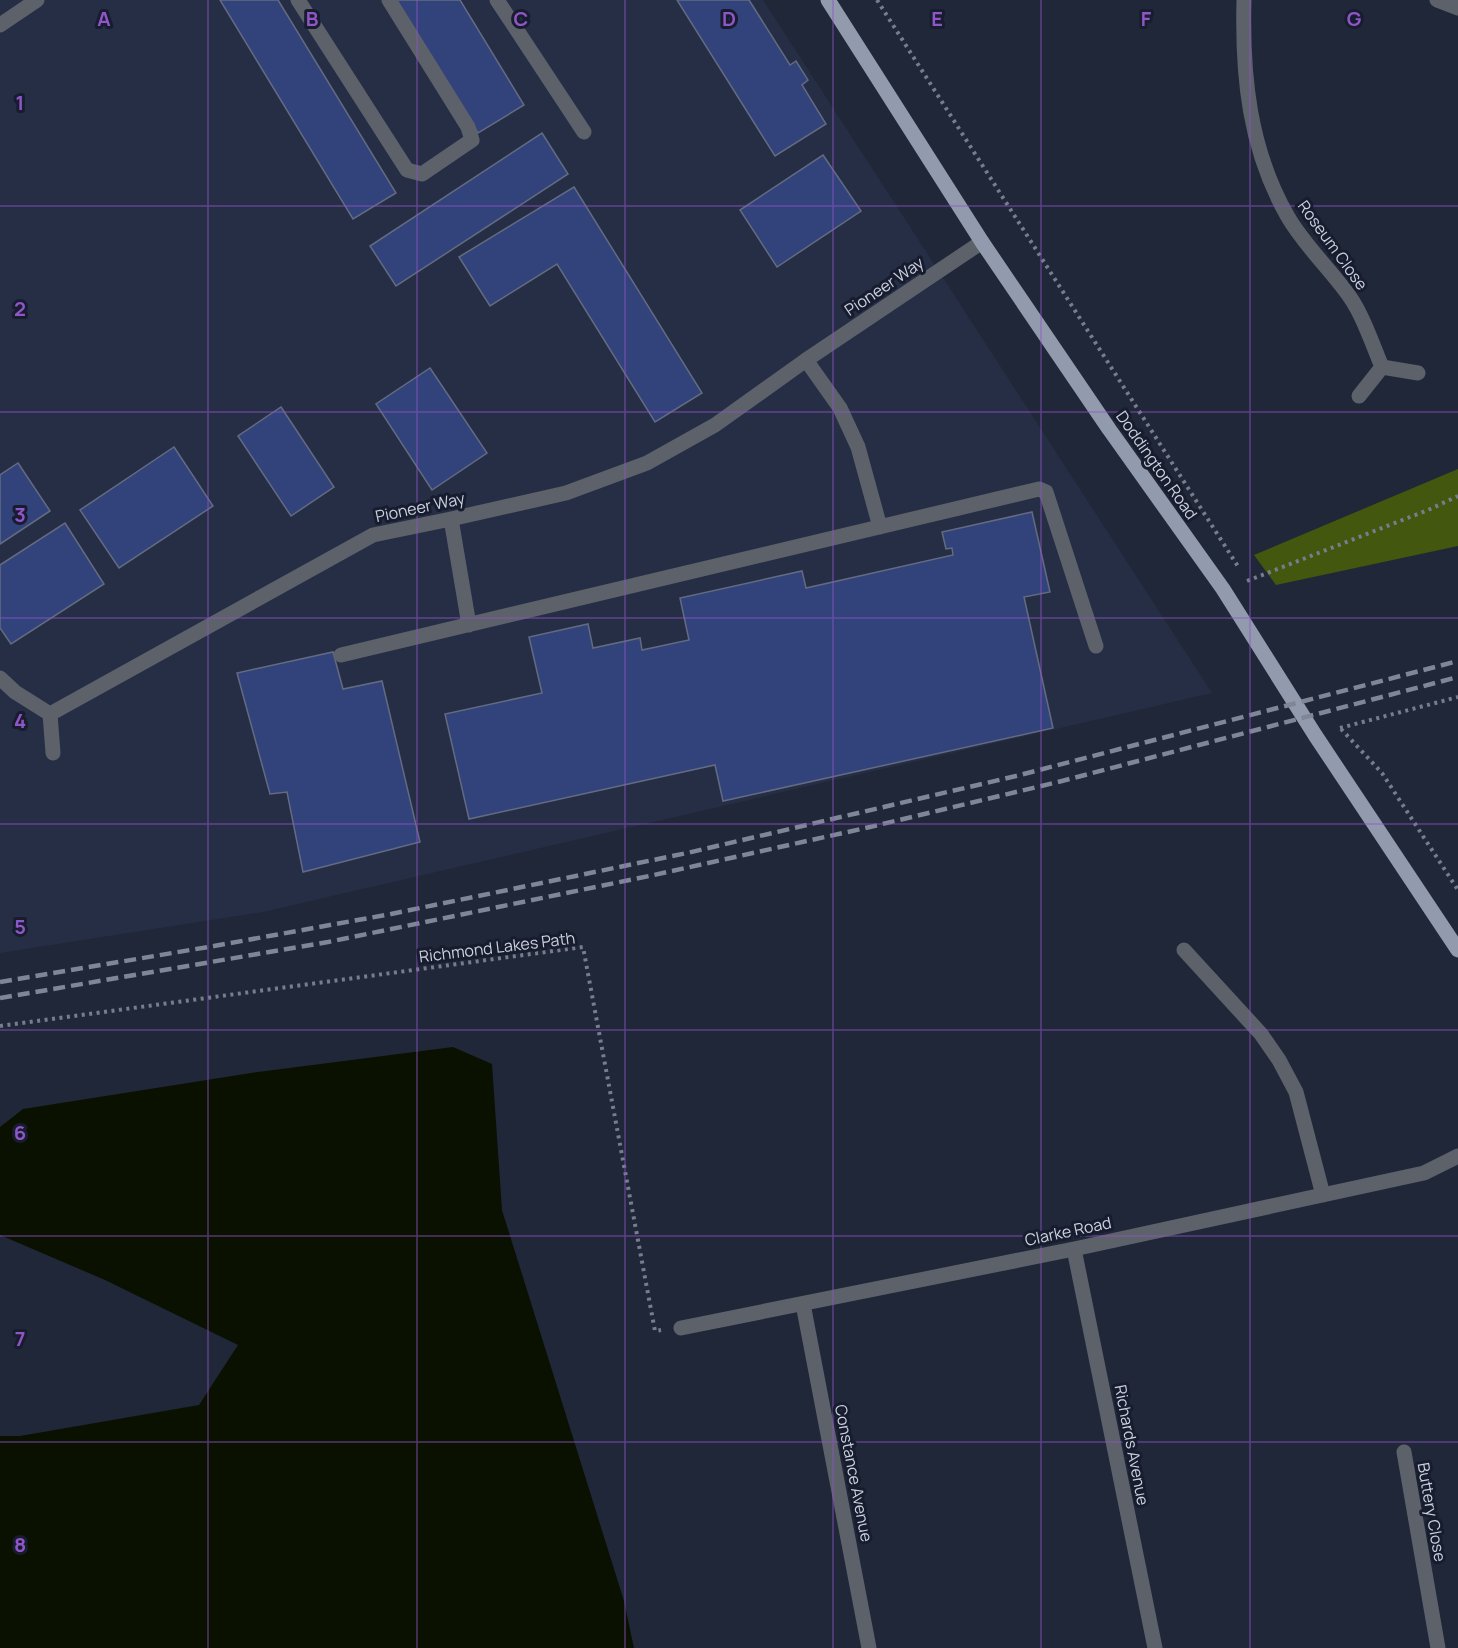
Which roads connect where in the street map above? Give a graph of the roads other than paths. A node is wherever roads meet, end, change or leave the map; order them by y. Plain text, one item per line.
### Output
1 (37, 0) edge
2 (298, 0) edge
3 (389, 0) edge
4 (496, 0) edge
5 (828, 0) edge
6 (1244, 0) edge
7 (1437, 0) edge
8 (1458, 8) edge
9 (0, 25) edge
10 (584, 132) dead end
11 (982, 242) junction
12 (806, 360) junction
13 (1382, 367) junction
14 (1418, 374) dead end
15 (1359, 396) dead end
16 (451, 519) junction
17 (880, 527) junction
18 (469, 625) junction
19 (1096, 646) dead end
20 (341, 655) dead end
21 (0, 678) edge
22 (50, 714) junction
23 (52, 753) dead end
24 (1184, 950) dead end
25 (1458, 950) edge
26 (1458, 1156) edge
27 (1323, 1195) junction
28 (1074, 1249) junction
29 (803, 1304) junction
30 (681, 1328) road end
31 (1404, 1452) dead end
32 (869, 1648) edge
33 (1155, 1648) edge
34 (1438, 1648) edge

1 - 9 street
2 - 3 street
4 - 10 street
5 - 11 main road, Doddington Road
6 - 13 street, Roseum Close
7 - 8 street
11 - 12 street, Pioneer Way
11 - 25 main road, Doddington Road
12 - 16 street, Pioneer Way
12 - 17 street
13 - 14 street
13 - 15 street
16 - 18 street
16 - 22 street, Pioneer Way
17 - 18 street
17 - 19 street
18 - 20 street
21 - 22 street
22 - 23 street
24 - 27 street
26 - 27 street, Clarke Road
27 - 28 street, Clarke Road
28 - 29 street, Clarke Road
28 - 33 street, Richards Avenue
29 - 30 street, Clarke Road
29 - 32 street, Constance Avenue
31 - 34 street, Buttery Close

